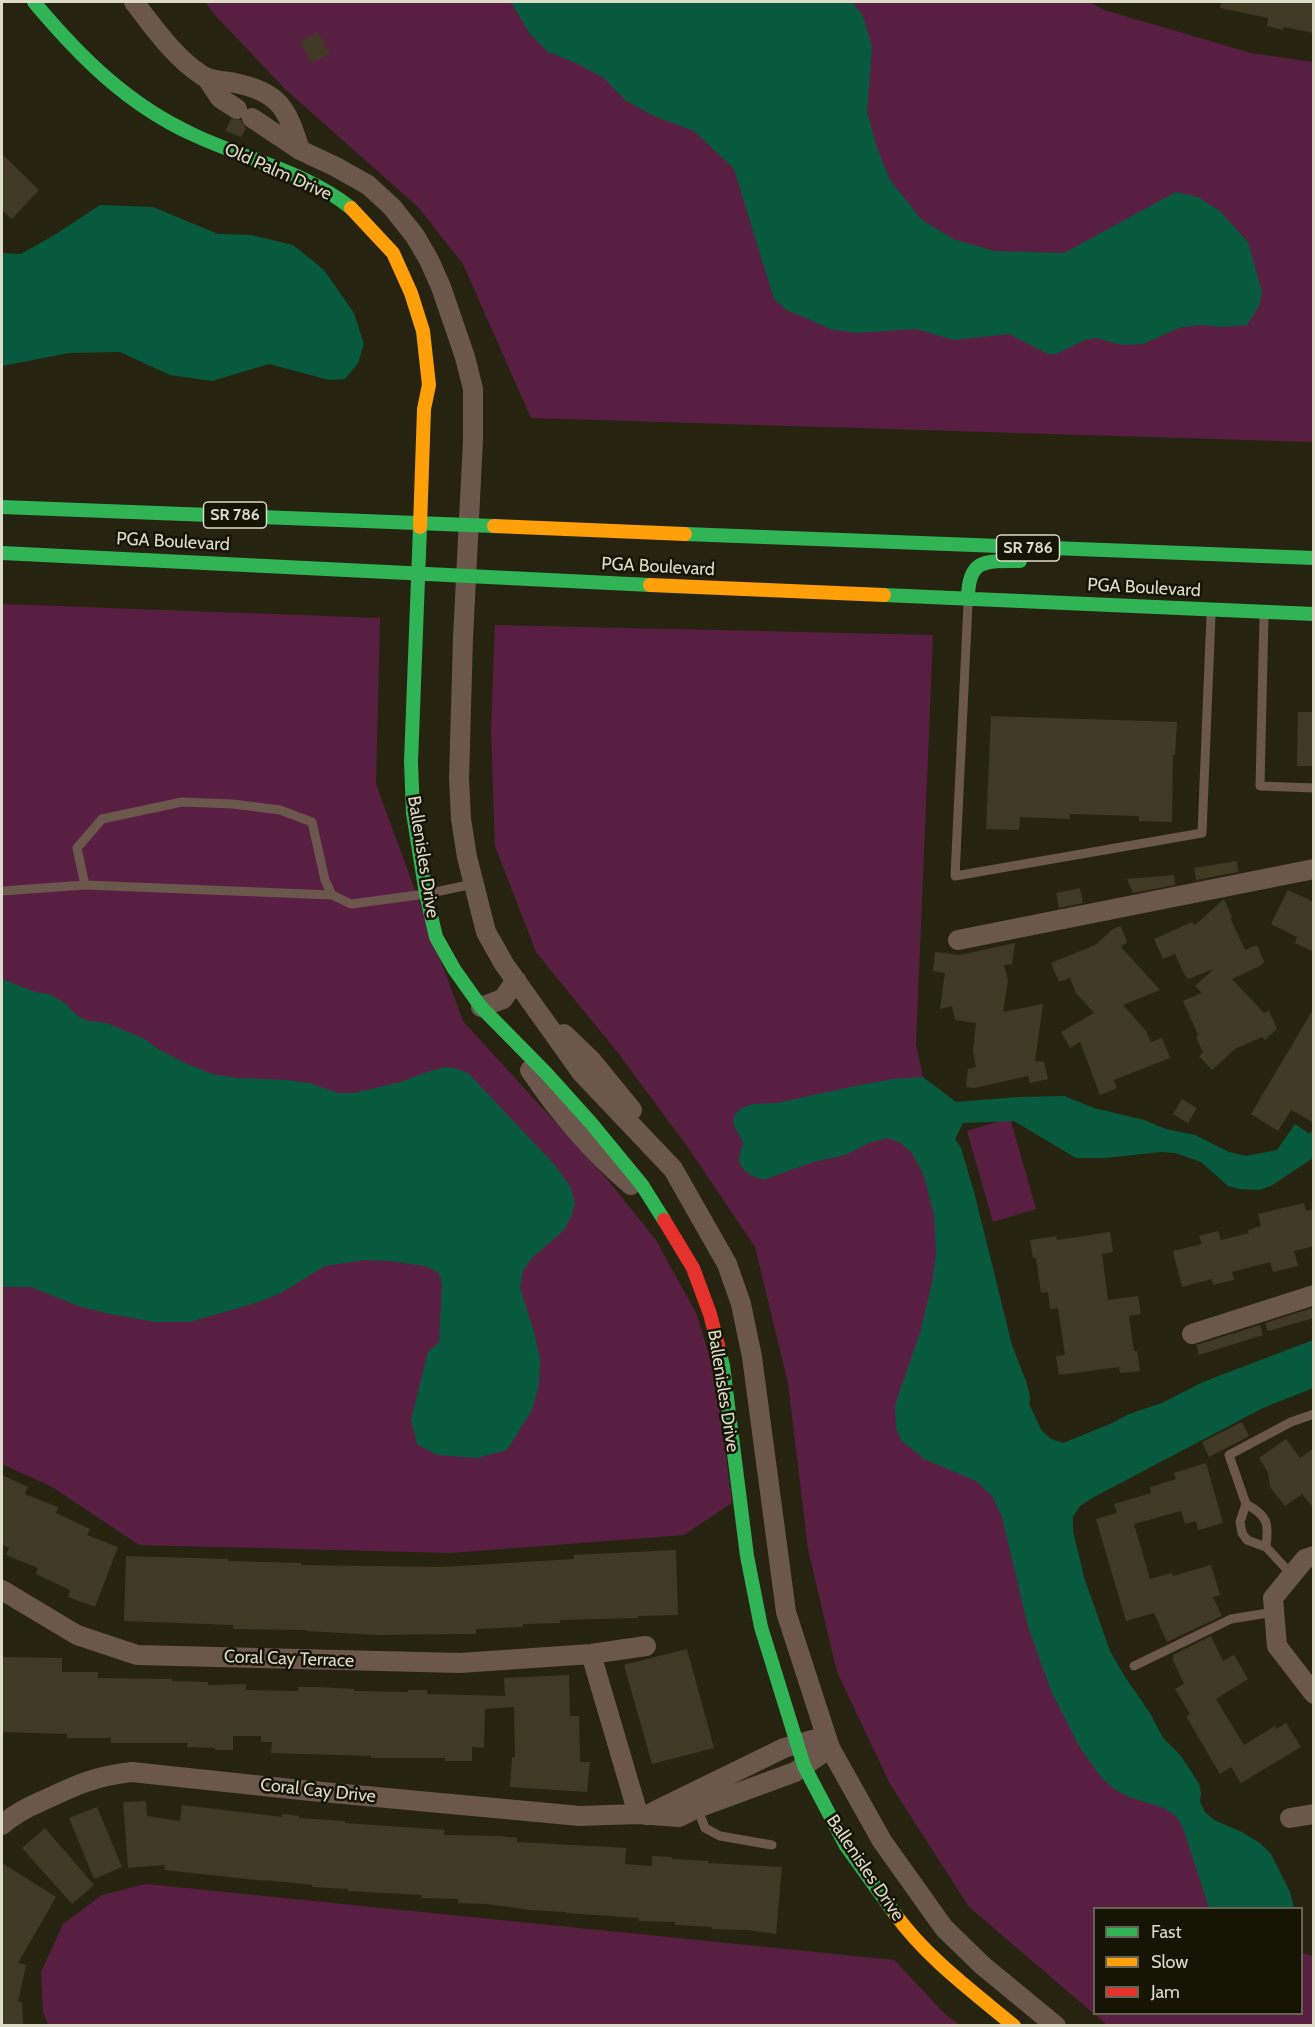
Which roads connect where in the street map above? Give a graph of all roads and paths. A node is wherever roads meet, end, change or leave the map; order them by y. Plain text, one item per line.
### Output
1 (34, 2) edge
2 (134, 2) edge
3 (206, 77) junction
4 (300, 150) junction
5 (2, 507) edge
6 (421, 523) junction
7 (469, 525) junction
8 (420, 549) joint
9 (468, 552) joint
10 (1148, 552) junction
11 (2, 553) edge
12 (1314, 558) edge
13 (419, 574) junction
14 (466, 577) junction
15 (968, 599) junction
16 (1212, 609) junction
17 (1264, 612) junction
18 (1314, 614) edge
19 (1314, 788) edge
20 (1314, 869) edge
21 (472, 884) junction
22 (85, 885) junction
23 (2, 891) edge
24 (332, 894) junction
25 (426, 894) junction
26 (958, 940) dead end
27 (516, 980) junction
28 (532, 1003) junction
29 (480, 1007) junction
30 (504, 1030) junction
31 (610, 1104) junction
32 (591, 1123) junction
33 (673, 1169) junction
34 (651, 1202) junction
35 (1314, 1295) edge
36 (1192, 1334) dead end
37 (1314, 1414) edge
38 (1246, 1504) junction
39 (1266, 1547) junction
40 (1314, 1556) edge
41 (1292, 1575) junction
42 (2, 1590) edge
43 (1274, 1612) junction
44 (646, 1646) dead end
45 (591, 1654) junction
46 (1134, 1666) dead end
47 (1314, 1694) edge
48 (828, 1742) junction
49 (796, 1744) junction
50 (804, 1766) junction
51 (694, 1800) junction
52 (643, 1814) junction
53 (1314, 1814) edge
54 (1290, 1818) dead end
55 (2, 1825) edge
56 (772, 1845) dead end
57 (1014, 2025) edge
58 (1056, 2025) edge

1 - 6 main road, Old Palm Drive
2 - 3 street, Old Palm Drive
3 - 4 street
3 - 4 street, Old Palm Drive
4 - 7 street, Old Palm Drive
5 - 6 main road, PGA Boulevard / SR 786
6 - 7 main road, PGA Boulevard / SR 786
6 - 8 main road, Old Palm Drive
7 - 9 street, Old Palm Drive
7 - 10 main road, PGA Boulevard / SR 786
8 - 13 main road, Ballenisles Drive
9 - 14 street, Ballenisles Drive
10 - 12 main road, PGA Boulevard / SR 786
10 - 15 main road
11 - 13 main road, PGA Boulevard
13 - 14 main road, PGA Boulevard
13 - 25 main road, Ballenisles Drive
14 - 15 main road, PGA Boulevard
14 - 21 street, Ballenisles Drive
15 - 16 main road, PGA Boulevard
15 - 16 lane
16 - 17 main road, PGA Boulevard
17 - 18 main road, PGA Boulevard
17 - 19 lane
20 - 26 street
21 - 25 lane
21 - 27 street, Ballenisles Drive
22 - 23 lane
22 - 24 lane
22 - 24 lane
24 - 25 lane
25 - 29 main road, Ballenisles Drive
27 - 28 street, Ballenisles Drive
27 - 29 street
28 - 31 street, Ballenisles Drive
28 - 33 street
29 - 30 main road, Ballenisles Drive
30 - 32 main road, Ballenisles Drive
30 - 34 street
31 - 32 street
31 - 33 street, Ballenisles Drive
32 - 34 main road, Ballenisles Drive
33 - 48 street, Ballenisles Drive
34 - 49 main road, Ballenisles Drive
35 - 36 street
37 - 38 lane
38 - 39 lane
38 - 39 lane
39 - 41 lane
40 - 41 street
41 - 43 street
42 - 45 street, Coral Cay Terrace
43 - 46 lane
43 - 47 street
44 - 45 street, Coral Cay Terrace
45 - 52 street
48 - 49 street, Coral Cay Drive
48 - 50 street, Coral Cay Drive
48 - 58 street, Ballenisles Drive
49 - 50 main road, Ballenisles Drive
49 - 51 street, Coral Cay Drive
50 - 51 street, Coral Cay Drive
50 - 57 main road, Ballenisles Drive
51 - 52 street, Coral Cay Drive
51 - 56 lane
52 - 55 street, Coral Cay Drive
53 - 54 street

